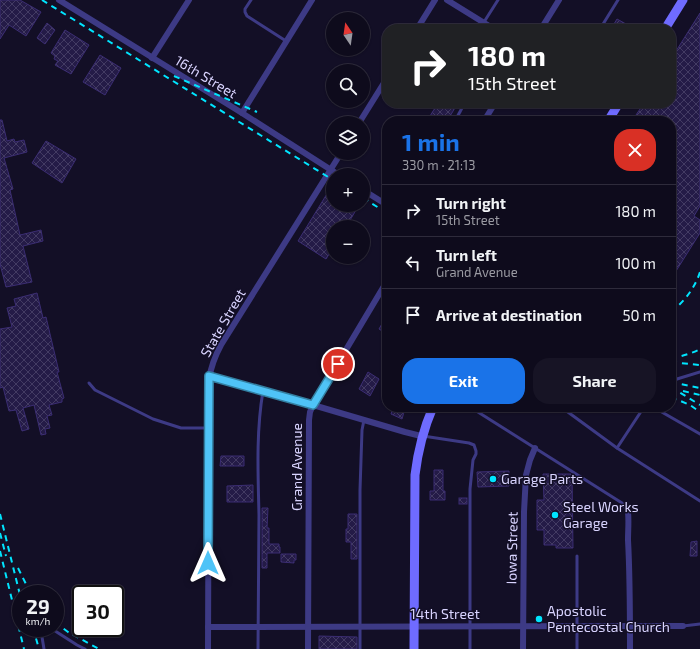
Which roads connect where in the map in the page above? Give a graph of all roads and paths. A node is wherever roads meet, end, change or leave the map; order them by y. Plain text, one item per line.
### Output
1 (189, 0) edge
2 (251, 0) edge
3 (312, 0) edge
4 (435, 0) edge
5 (447, 0) edge
6 (498, 0) edge
7 (559, 0) edge
8 (618, 0) edge
9 (683, 0) edge
10 (63, 1) edge
11 (484, 23) joint
12 (420, 24) edge
13 (544, 24) edge
14 (603, 24) edge
15 (668, 24) edge
16 (286, 41) junction
17 (152, 58) junction
18 (382, 86) edge
19 (462, 108) dead end
20 (242, 113) junction
21 (363, 116) edge
22 (458, 116) edge
23 (328, 168) edge
24 (326, 175) edge
25 (370, 195) edge
26 (382, 203) edge
27 (382, 289) edge
28 (700, 372) edge
29 (209, 376) junction
30 (676, 380) edge
31 (89, 383) dead end
32 (262, 391) junction
33 (313, 405) junction
34 (430, 412) edge
35 (478, 412) edge
36 (567, 412) edge
37 (641, 412) edge
38 (662, 412) edge
39 (364, 420) junction
40 (209, 428) junction
41 (700, 434) edge
42 (421, 436) junction
43 (535, 448) junction
44 (616, 448) junction
45 (700, 501) edge
46 (628, 512) joint
47 (577, 556) dead end
48 (700, 624) edge
49 (470, 626) junction
50 (523, 626) junction
51 (577, 626) junction
52 (630, 626) junction
53 (683, 626) joint
54 (208, 627) junction
55 (258, 627) junction
56 (308, 627) junction
57 (360, 627) junction
58 (414, 627) junction
59 (44, 649) edge
60 (85, 649) edge
61 (208, 649) edge
62 (258, 649) edge
63 (308, 649) edge
64 (360, 649) edge
65 (414, 649) edge
66 (470, 649) edge
67 (523, 649) edge
68 (576, 649) edge
69 (630, 649) edge

1 - 17 street
2 - 16 lane
3 - 16 street
4 - 12 street
5 - 11 street
6 - 11 lane
7 - 13 street
8 - 14 lane
9 - 15 main road
10 - 17 street, 16th Street
16 - 20 street
17 - 20 street, 16th Street
18 - 21 street
19 - 22 lane
20 - 23 street, 16th Street
24 - 29 street, State Street
25 - 26 street
27 - 33 street, Grand Avenue
28 - 30 lane
29 - 32 street
29 - 40 street, State Street
31 - 40 lane
32 - 33 street
32 - 55 lane
33 - 39 street
33 - 56 street, Grand Avenue
34 - 42 main road
35 - 43 lane
36 - 44 lane
37 - 44 lane
38 - 41 lane
39 - 42 street
39 - 57 lane
40 - 54 street, State Street
42 - 49 lane
42 - 58 main road
43 - 46 lane
43 - 50 street, Iowa Street
44 - 45 lane
46 - 52 street
47 - 51 lane
48 - 53 lane
49 - 50 street, 14th Street
49 - 58 street, 14th Street
49 - 66 lane
50 - 51 street, 14th Street
50 - 67 street, Iowa Street
51 - 52 street, 14th Street
51 - 68 lane
52 - 53 street, 14th Street
52 - 69 street
54 - 55 street, 14th Street
54 - 61 street, State Street
55 - 56 street, 14th Street
55 - 62 lane
56 - 57 street, 14th Street
56 - 63 street, Grand Avenue
57 - 58 street, 14th Street
57 - 64 lane
58 - 65 main road
59 - 60 lane

